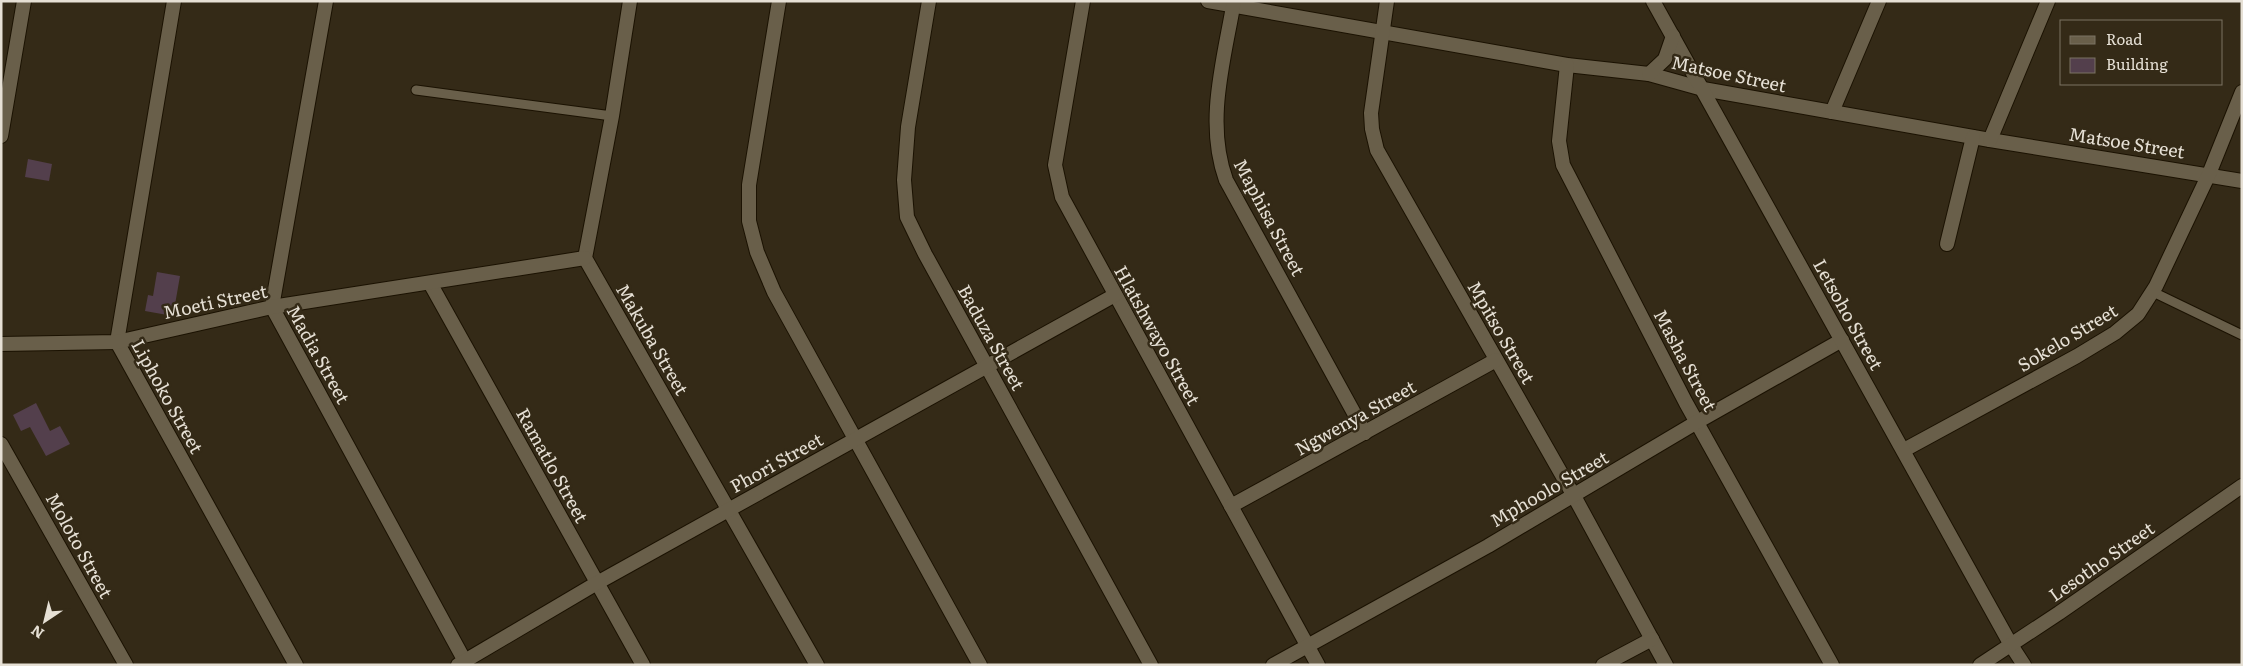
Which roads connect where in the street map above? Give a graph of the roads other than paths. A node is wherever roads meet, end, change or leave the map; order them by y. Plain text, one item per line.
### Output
1 (24, 1) edge
2 (174, 1) edge
3 (326, 1) edge
4 (630, 1) edge
5 (779, 1) edge
6 (929, 1) edge
7 (1084, 1) edge
8 (1208, 1) edge
9 (1387, 1) edge
10 (1653, 1) edge
11 (1879, 1) edge
12 (2048, 1) edge
13 (1234, 4) edge
14 (1382, 32) junction
15 (1673, 36) junction
16 (1567, 65) junction
17 (1649, 74) junction
18 (1703, 89) junction
19 (416, 90) dead end
20 (2242, 92) edge
21 (1832, 112) junction
22 (612, 116) junction
23 (1, 136) edge
24 (1973, 137) junction
25 (1990, 140) junction
26 (2208, 174) junction
27 (2242, 181) edge
28 (1947, 244) dead end
29 (585, 258) junction
30 (430, 283) junction
31 (2152, 292) junction
32 (1115, 295) junction
33 (272, 307) junction
34 (2242, 336) edge
35 (1842, 340) junction
36 (117, 342) junction
37 (1, 344) edge
38 (1496, 360) junction
39 (987, 367) junction
40 (1697, 422) junction
41 (1365, 432) junction
42 (855, 440) junction
43 (1, 444) edge
44 (1904, 450) junction
45 (2242, 486) edge
46 (1574, 496) junction
47 (1231, 506) junction
48 (728, 510) junction
49 (597, 583) junction
50 (1652, 639) junction
51 (2011, 645) junction
52 (1308, 647) junction
53 (1831, 662) edge
54 (463, 663) edge
55 (126, 665) edge
56 (296, 665) edge
57 (643, 665) edge
58 (817, 665) edge
59 (980, 665) edge
60 (1151, 665) edge
61 (1273, 665) edge
62 (1318, 665) edge
63 (1603, 665) edge
64 (1666, 665) edge
65 (1980, 665) edge
66 (2024, 665) edge

1 - 23 street
2 - 36 street, Liphoko Street
3 - 33 street, Madia Street
4 - 22 street
5 - 42 street
6 - 39 street, Baduza Street
7 - 32 street, Hlatshwayo Street
8 - 13 street, Matsoe Street
9 - 14 street, Mpitso Street
10 - 15 street, Letsoho Street
11 - 21 street
12 - 25 street
13 - 14 street, Matsoe Street
13 - 41 street, Maphisa Street
14 - 16 street, Matsoe Street
14 - 38 street, Mpitso Street
15 - 17 street
15 - 18 street, Letsoho Street
16 - 17 street, Matsoe Street
16 - 40 street, Masha Street
17 - 18 street, Matsoe Street
18 - 21 street, Matsoe Street
18 - 35 street, Letsoho Street
19 - 22 lane
20 - 26 street, Sokelo Street
21 - 24 street, Matsoe Street
22 - 29 street
24 - 25 street, Matsoe Street
24 - 28 street
25 - 26 street, Matsoe Street
26 - 27 street, Matsoe Street
26 - 31 street, Sokelo Street
29 - 30 street, Moeti Street
29 - 48 street, Makuba Street
30 - 33 street, Moeti Street
30 - 49 street, Ramatlo Street
31 - 34 lane
31 - 44 street, Sokelo Street
32 - 39 street, Phori Street
32 - 47 street, Hlatshwayo Street
33 - 36 street, Moeti Street
33 - 54 street, Madia Street
35 - 40 street, Mphoolo Street
35 - 44 street, Letsoho Street
36 - 37 street, Moeti Street
36 - 56 street, Liphoko Street
38 - 41 street, Ngwenya Street
38 - 46 street, Mpitso Street
39 - 42 street, Phori Street
39 - 60 street, Baduza Street
40 - 46 street, Mphoolo Street
40 - 53 street, Masha Street
41 - 47 street, Ngwenya Street
42 - 48 street, Phori Street
42 - 59 street
43 - 55 street, Moloto Street
44 - 51 street, Letsoho Street
45 - 51 street, Lesotho Street
46 - 50 street, Mpitso Street
46 - 52 street, Mphoolo Street
47 - 52 street, Hlatshwayo Street
48 - 49 street, Phori Street
48 - 58 street, Makuba Street
49 - 54 street, Phori Street
49 - 57 street, Ramatlo Street
50 - 63 street
50 - 64 street, Mpitso Street
51 - 65 street, Lesotho Street
51 - 66 street, Letsoho Street
52 - 61 street, Mphoolo Street
52 - 62 street, Hlatshwayo Street

